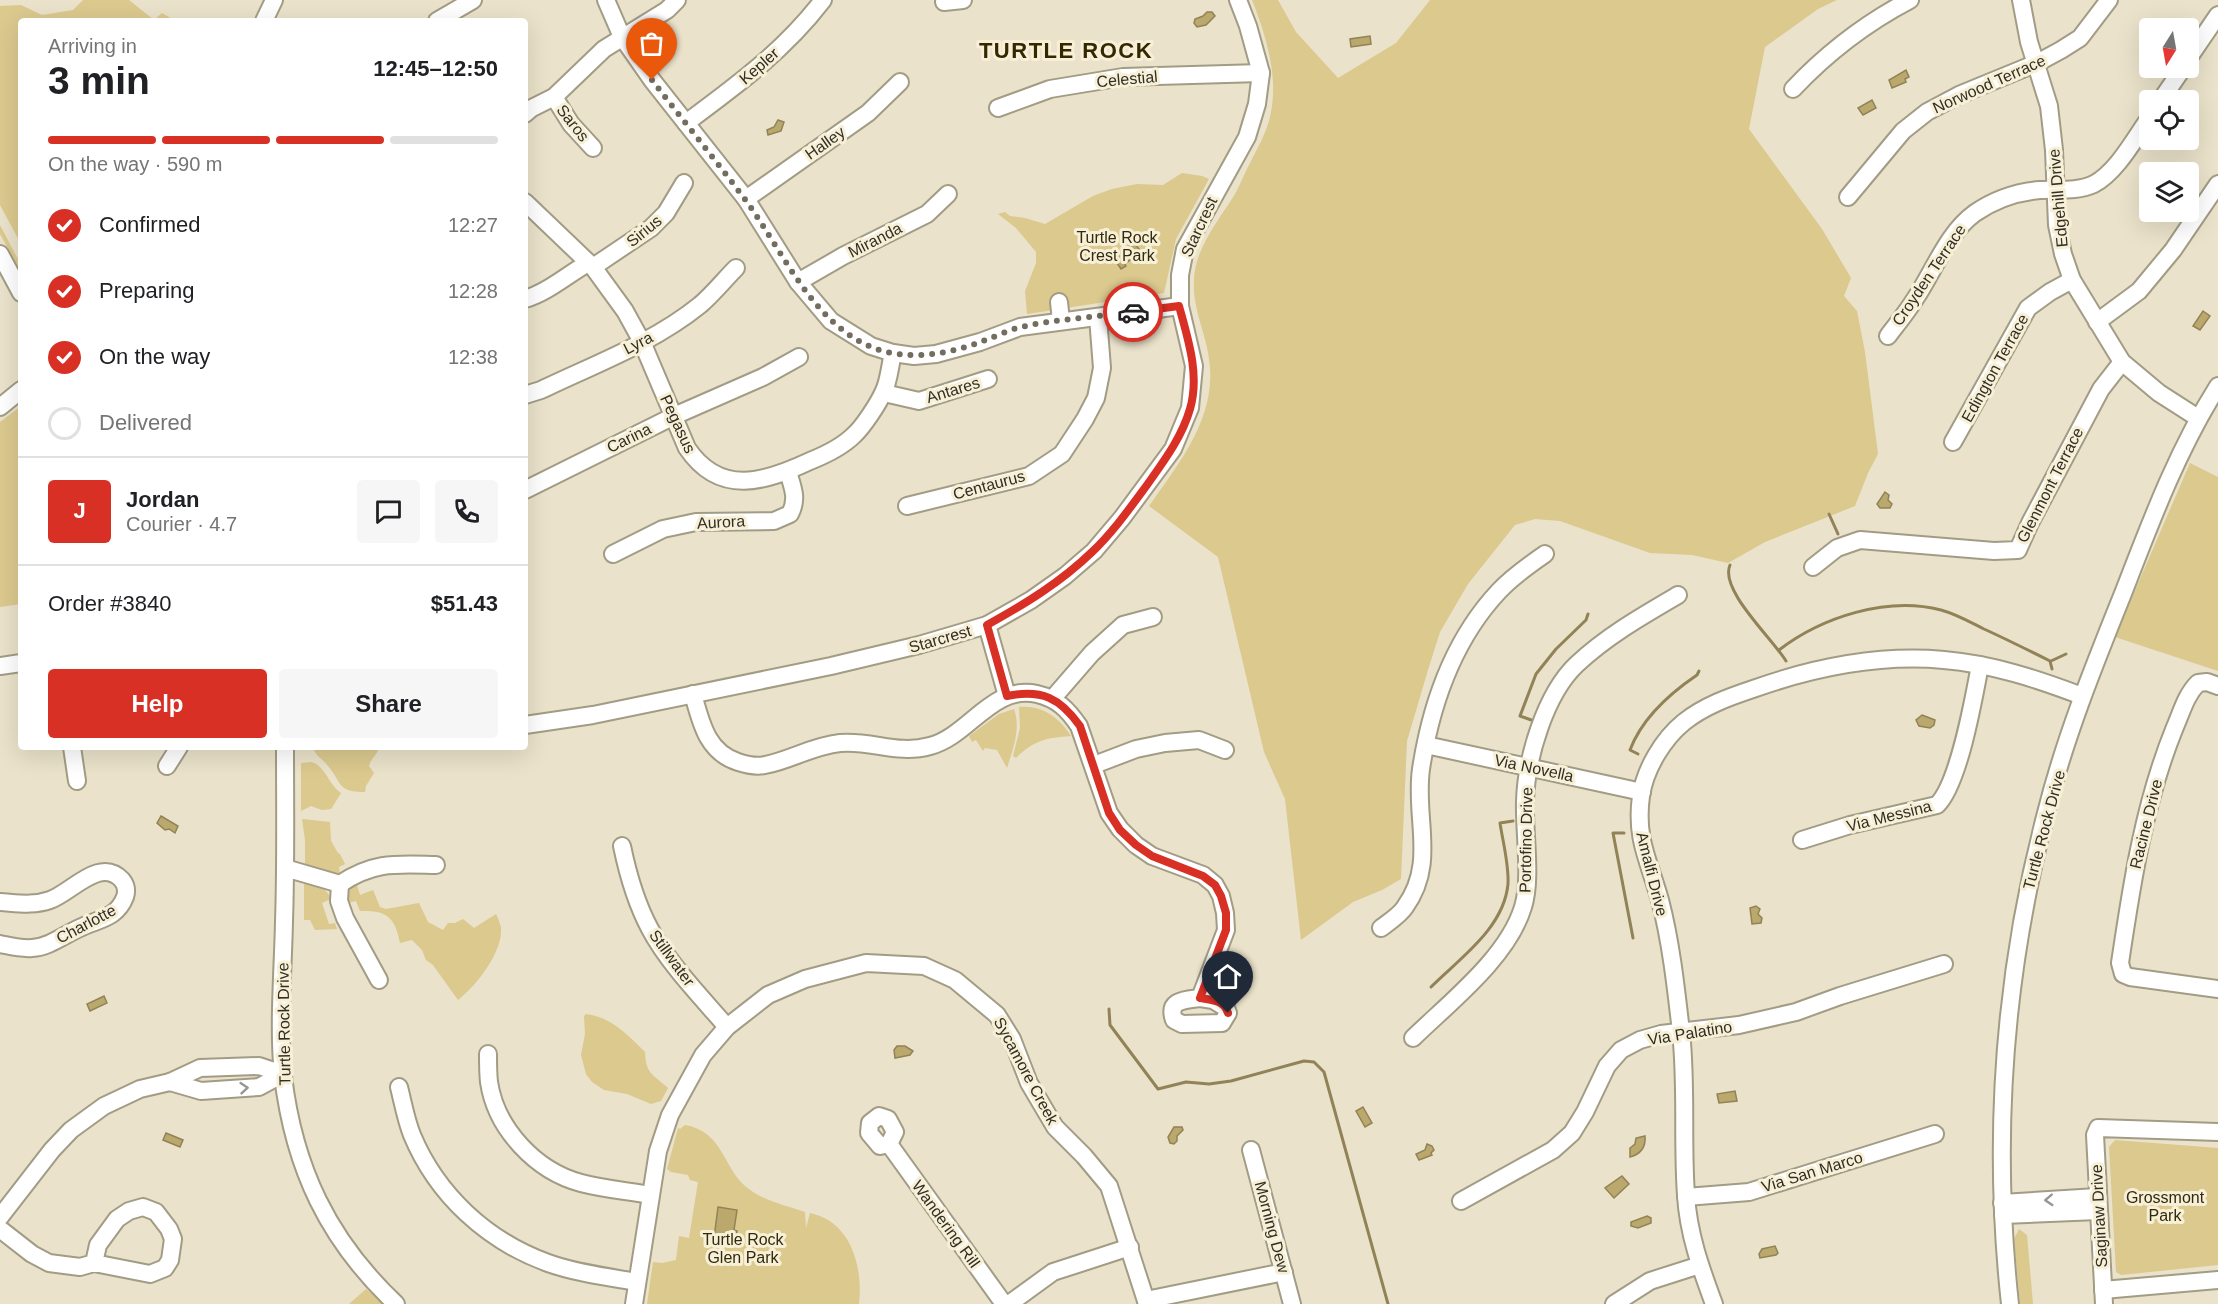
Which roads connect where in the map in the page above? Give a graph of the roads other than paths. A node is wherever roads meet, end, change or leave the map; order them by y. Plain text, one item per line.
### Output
1 (274, 0) edge
2 (472, 0) edge
3 (606, 0) edge
4 (677, 0) edge
5 (823, 0) edge
6 (963, 0) edge
7 (1238, 0) edge
8 (1910, 0) edge
9 (2021, 0) edge
10 (2109, 0) edge
11 (944, 2) dead end
12 (2218, 15) edge
13 (265, 18) edge
14 (442, 18) edge
15 (622, 37) junction
16 (2199, 43) edge
17 (2037, 63) junction
18 (1261, 73) junction
19 (900, 82) dead end
20 (1793, 88) dead end
21 (554, 97) junction
22 (998, 108) dead end
23 (528, 111) edge
24 (686, 123) junction
25 (2139, 133) edge
26 (593, 148) dead end
27 (684, 183) dead end
28 (2218, 184) edge
29 (2054, 191) junction
30 (948, 194) dead end
31 (1848, 197) dead end
32 (746, 199) junction
33 (528, 205) edge
34 (0, 255) edge
35 (590, 265) junction
36 (736, 268) dead end
37 (2072, 280) junction
38 (798, 282) junction
39 (18, 288) edge
40 (528, 298) edge
41 (1059, 302) dead end
42 (1179, 306) junction
43 (1098, 316) junction
44 (1062, 321) junction
45 (2097, 322) junction
46 (1888, 336) dead end
47 (642, 342) junction
48 (893, 353) junction
49 (799, 357) dead end
50 (2122, 362) junction
51 (988, 379) dead end
52 (2218, 386) edge
53 (18, 392) edge
54 (884, 393) junction
55 (528, 394) edge
56 (0, 407) edge
57 (674, 416) junction
58 (2198, 418) junction
59 (1953, 442) dead end
60 (788, 472) junction
61 (528, 489) edge
62 (907, 506) dead end
63 (613, 554) dead end
64 (1545, 554) dead end
65 (1813, 567) dead end
66 (1678, 595) dead end
67 (1153, 617) dead end
68 (987, 625) junction
69 (18, 663) edge
70 (1980, 665) junction
71 (0, 666) edge
72 (2218, 686) edge
73 (693, 694) junction
74 (1007, 696) junction
75 (2082, 696) junction
76 (1053, 698) junction
77 (528, 725) edge
78 (1426, 745) junction
79 (72, 750) edge
80 (177, 750) edge
81 (285, 750) edge
82 (1225, 750) dead end
83 (1094, 765) junction
84 (167, 766) dead end
85 (1529, 767) junction
86 (77, 781) dead end
87 (1642, 792) junction
88 (1802, 840) dead end
89 (622, 846) dead end
90 (436, 865) dead end
91 (285, 868) junction
92 (340, 884) junction
93 (0, 902) edge
94 (1381, 928) dead end
95 (0, 944) edge
96 (1944, 964) dead end
97 (379, 980) dead end
98 (2218, 989) edge
99 (1200, 998) dead end
100 (727, 1027) junction
101 (1681, 1032) junction
102 (1413, 1038) dead end
103 (488, 1054) dead end
104 (283, 1074) junction
105 (399, 1087) dead end
106 (2218, 1132) edge
107 (1935, 1134) dead end
108 (889, 1144) dead end
109 (1251, 1150) dead end
110 (650, 1195) junction
111 (1686, 1197) junction
112 (1461, 1201) dead end
113 (2097, 1204) junction
114 (2002, 1209) junction
115 (0, 1217) edge
116 (0, 1229) edge
117 (1130, 1247) junction
118 (94, 1263) junction
119 (1700, 1265) junction
120 (1284, 1272) junction
121 (2218, 1280) edge
122 (637, 1282) junction
123 (2103, 1297) edge
124 (1147, 1302) edge
125 (396, 1304) edge
126 (634, 1304) edge
127 (1004, 1304) edge
128 (1009, 1304) edge
129 (1292, 1304) edge
130 (1614, 1304) edge
131 (1714, 1304) edge
132 (2010, 1304) edge

1 - 13 street
2 - 14 street
3 - 15 street
4 - 15 street
5 - 24 street, Kepler
6 - 11 street
7 - 18 street, Starcrest
8 - 20 street
9 - 17 street, Edgehill Drive
10 - 17 street, Norwood Terrace
12 - 16 street
15 - 21 street
15 - 24 street
17 - 29 street, Edgehill Drive
17 - 31 street, Norwood Terrace
18 - 22 street, Celestial
18 - 42 street, Starcrest
19 - 32 street, Halley
21 - 23 street
21 - 26 street, Saros
24 - 32 street
25 - 29 street, Croyden Terrace
27 - 35 street, Sirius
28 - 45 street
29 - 37 street, Edgehill Drive
29 - 46 street, Croyden Terrace
30 - 38 street, Miranda
32 - 38 street
33 - 35 street, Pegasus
34 - 39 street
35 - 40 street, Sirius
35 - 47 street, Pegasus
36 - 47 street, Lyra
37 - 45 street, Edgehill Drive
37 - 59 street, Edington Terrace
38 - 48 street
41 - 44 street
42 - 43 street
42 - 68 street, Starcrest
43 - 44 street
43 - 62 street, Centaurus
44 - 48 street
45 - 50 street, Edgehill Drive
47 - 55 street, Lyra
47 - 57 street, Pegasus
48 - 54 street, Pegasus
49 - 57 street, Carina
50 - 58 street, Edgehill Drive
50 - 65 street, Glenmont Terrace
51 - 54 street, Antares
52 - 58 street, Turtle Rock Drive
53 - 56 street
54 - 60 street, Pegasus
57 - 60 street, Pegasus
57 - 61 street, Carina
58 - 75 street, Turtle Rock Drive
60 - 63 street, Aurora
64 - 78 street
66 - 85 street, Portofino Drive
67 - 76 street
68 - 73 street, Starcrest
68 - 74 street
69 - 71 street
70 - 75 street, Amalfi Drive
70 - 87 street, Amalfi Drive
70 - 88 street, Via Messina
72 - 98 street, Racine Drive
73 - 74 street
73 - 77 street, Starcrest
74 - 76 street
75 - 114 street, Turtle Rock Drive
76 - 83 street
78 - 85 street, Via Novella
78 - 94 street
79 - 86 street
80 - 84 street
81 - 91 street, Turtle Rock Drive
82 - 83 street
83 - 99 street
85 - 87 street, Via Novella
85 - 102 street, Portofino Drive
87 - 101 street, Amalfi Drive
89 - 100 street, Stillwater
90 - 92 street
91 - 92 street
91 - 104 street, Turtle Rock Drive
92 - 97 street
93 - 95 street, Charlotte
96 - 101 street, Via Palatino
100 - 110 street, Sycamore Creek
100 - 117 street, Sycamore Creek
101 - 111 street, Amalfi Drive
101 - 112 street, Via Palatino
103 - 110 street
104 - 115 street
104 - 125 street, Turtle Rock Drive
105 - 122 street
106 - 113 street, Saginaw Drive
107 - 111 street, Via San Marco
108 - 127 street, Wandering Rill
109 - 120 street, Morning Dew
110 - 122 street, Sycamore Creek
111 - 119 street, Amalfi Drive
113 - 114 street
113 - 123 street, Saginaw Drive
114 - 132 street, Turtle Rock Drive
116 - 118 street
117 - 124 street, Sycamore Creek
117 - 128 street
118 - 118 street
119 - 130 street
119 - 131 street, Amalfi Drive
120 - 124 street
120 - 129 street, Morning Dew
121 - 123 street
122 - 126 street, Sycamore Creek

